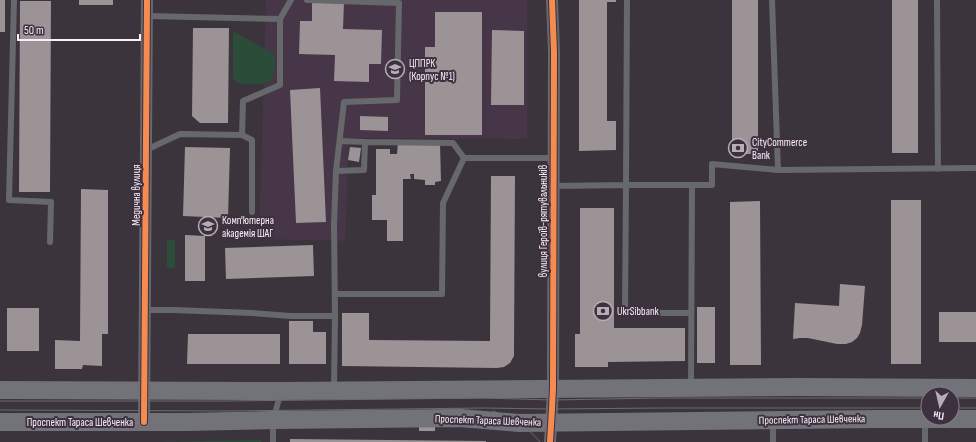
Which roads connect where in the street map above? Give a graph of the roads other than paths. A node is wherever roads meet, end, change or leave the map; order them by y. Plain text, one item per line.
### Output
1 (14, 0) edge
2 (147, 0) edge
3 (291, 0) edge
4 (307, 0) edge
5 (552, 0) edge
6 (627, 0) edge
7 (772, 0) edge
8 (938, 0) edge
9 (354, 1) edge
10 (147, 16) junction
11 (280, 19) junction
12 (242, 135) junction
13 (340, 141) junction
14 (365, 142) junction
15 (146, 150) junction
16 (464, 158) junction
17 (553, 158) junction
18 (938, 168) junction
19 (976, 168) edge
20 (778, 170) junction
21 (336, 171) junction
22 (626, 185) junction
23 (692, 185) junction
24 (553, 186) junction
25 (252, 212) dead end
26 (50, 242) dead end
27 (335, 294) junction
28 (145, 310) junction
29 (691, 314) junction
30 (335, 316) junction
31 (552, 388) junction
32 (691, 388) junction
33 (976, 388) edge
34 (0, 390) edge
35 (144, 390) junction
36 (334, 390) junction
37 (281, 391) junction
38 (920, 419) edge
39 (960, 419) edge
40 (976, 419) edge
41 (273, 420) junction
42 (773, 420) junction
43 (0, 422) edge
44 (144, 422) junction
45 (552, 422) junction
46 (925, 426) edge
47 (272, 442) edge
48 (550, 442) edge
49 (773, 442) edge
50 (925, 442) edge

1 - 26 lane
2 - 10 street, Медична вулиця
3 - 11 lane
4 - 9 lane
5 - 17 street, вулиця Героїв-рятувальників
6 - 22 lane
7 - 20 lane
8 - 18 lane
9 - 13 lane
10 - 11 lane
10 - 15 street, Медична вулиця
11 - 12 lane
12 - 15 lane
12 - 25 lane
13 - 14 lane
13 - 21 lane
14 - 16 lane
14 - 21 lane
15 - 28 street, Медична вулиця
16 - 17 lane
16 - 27 lane
17 - 24 street, вулиця Героїв-рятувальників
18 - 19 lane
18 - 20 lane
20 - 23 lane
21 - 27 lane
22 - 23 lane
22 - 24 lane
22 - 29 lane
23 - 29 lane
24 - 31 street, вулиця Героїв-рятувальників
27 - 30 lane
28 - 30 lane
28 - 35 street, Медична вулиця
29 - 32 lane
30 - 36 lane
31 - 32 main road
31 - 36 main road
31 - 45 street, вулиця Героїв-рятувальників
32 - 33 main road
34 - 35 main road
35 - 37 main road
35 - 44 street, Медична вулиця
36 - 37 main road
37 - 41 lane
38 - 42 main road, Проспект Тараса Шевченка
39 - 40 main road, Проспект Тараса Шевченка
41 - 44 main road, Проспект Тараса Шевченка
41 - 45 main road, Проспект Тараса Шевченка
41 - 47 lane
42 - 45 main road, Проспект Тараса Шевченка
42 - 49 lane
43 - 44 main road, Проспект Тараса Шевченка
45 - 48 street, вулиця Героїв-рятувальників
46 - 50 lane

